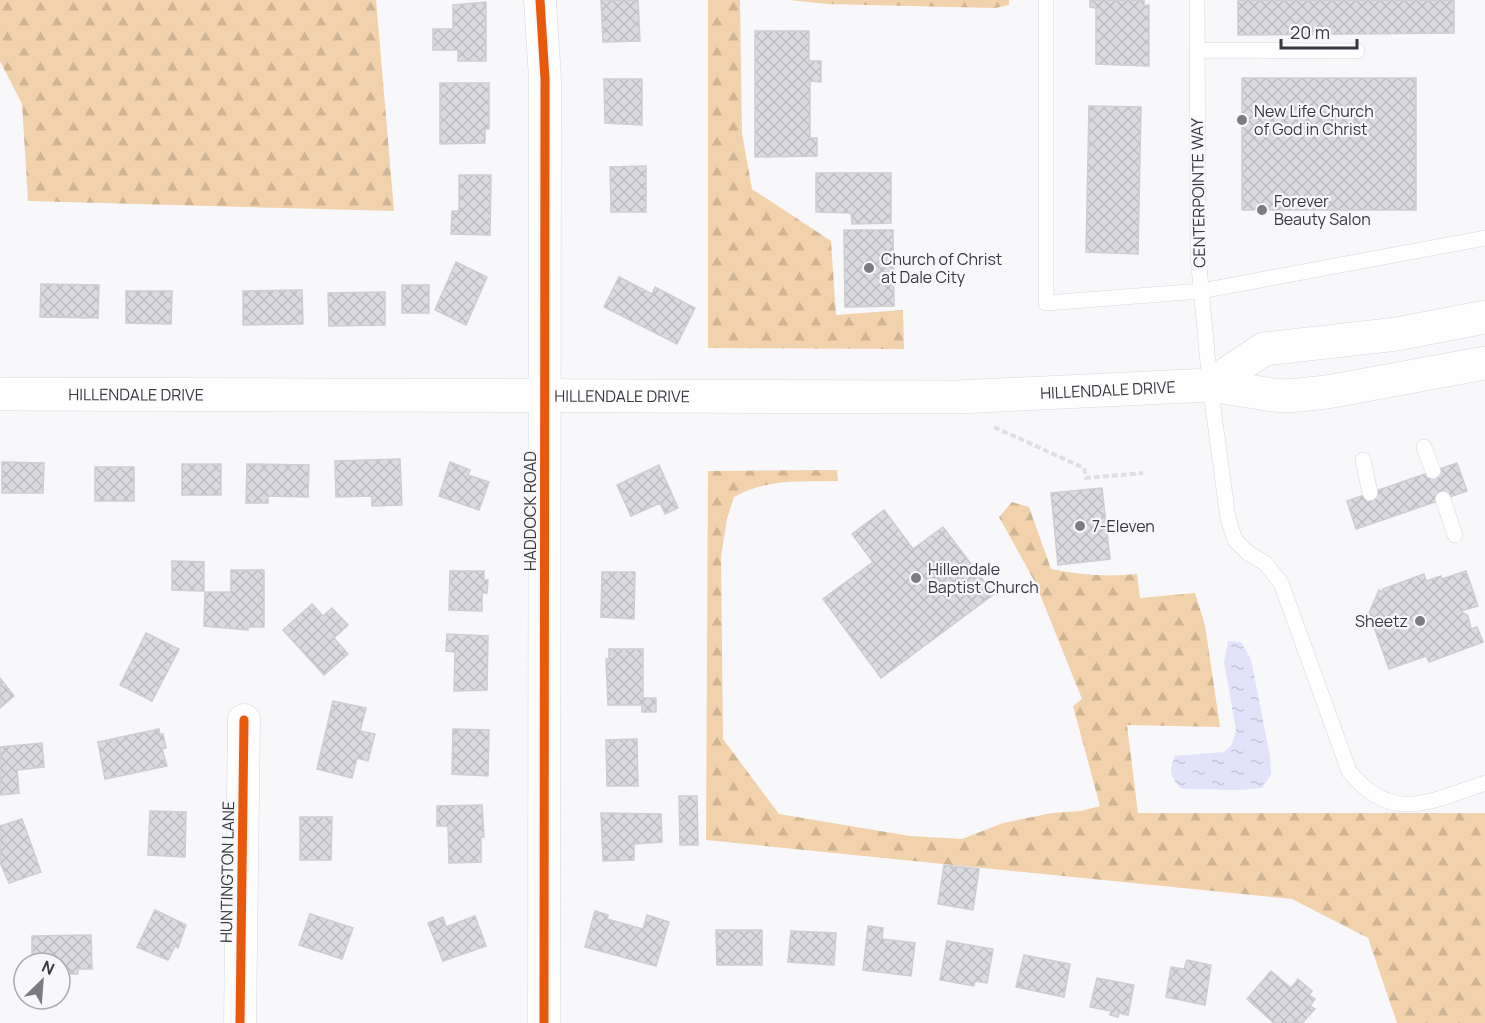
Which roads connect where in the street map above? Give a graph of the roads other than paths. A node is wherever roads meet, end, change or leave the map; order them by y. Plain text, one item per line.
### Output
1 (540, 0) edge
2 (1046, 0) edge
3 (1197, 0) edge
4 (1197, 50) junction
5 (1357, 51) dead end
6 (1485, 238) edge
7 (1201, 291) junction
8 (1485, 317) edge
9 (1485, 363) edge
10 (1210, 385) junction
11 (0, 394) edge
12 (545, 395) junction
13 (1425, 447) dead end
14 (1363, 460) dead end
15 (1433, 471) dead end
16 (1371, 493) dead end
17 (1443, 499) dead end
18 (1455, 535) dead end
19 (244, 720) dead end
20 (1485, 783) edge
21 (240, 1023) edge
22 (544, 1023) edge

1 - 12 street, HADDOCK ROAD
2 - 7 lane
3 - 4 lane, CENTERPOINTE WAY
4 - 5 lane
4 - 7 lane, CENTERPOINTE WAY
6 - 7 lane
7 - 10 lane, CENTERPOINTE WAY
8 - 10 main road
9 - 10 main road, HILLENDALE DRIVE
10 - 12 main road, HILLENDALE DRIVE
10 - 20 lane, CENTERPOINTE WAY
11 - 12 main road, HILLENDALE DRIVE
12 - 22 street, HADDOCK ROAD
13 - 15 lane
14 - 16 lane
17 - 18 lane
19 - 21 street, HUNTINGTON LANE

